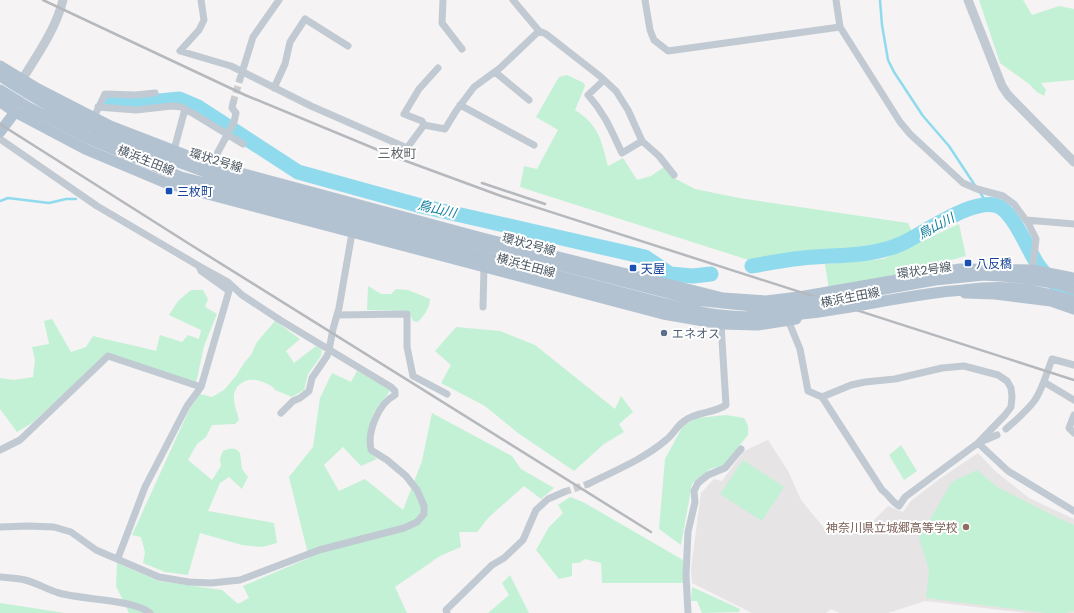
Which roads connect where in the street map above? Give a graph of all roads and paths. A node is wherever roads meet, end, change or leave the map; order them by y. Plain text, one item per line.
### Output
1 (63, 0) edge
2 (201, 0) edge
3 (279, 0) edge
4 (442, 0) edge
5 (513, 0) edge
6 (645, 0) edge
7 (836, 0) edge
8 (968, 0) edge
9 (840, 27) junction
10 (539, 31) junction
11 (348, 46) dead end
12 (462, 48) dead end
13 (0, 66) edge
14 (438, 68) dead end
15 (495, 72) junction
16 (0, 76) edge
17 (241, 76) junction
18 (22, 80) junction
19 (604, 80) junction
20 (274, 88) junction
21 (0, 90) edge
22 (155, 93) dead end
23 (529, 100) dead end
24 (1, 104) edge
25 (233, 104) tunnel mouth
26 (460, 105) junction
27 (185, 109) junction
28 (15, 112) junction
29 (96, 112) junction
30 (424, 125) junction
31 (0, 132) edge
32 (227, 134) junction
33 (0, 139) edge
34 (642, 141) junction
35 (243, 144) dead end
36 (534, 145) dead end
37 (174, 150) junction
38 (1074, 162) edge
39 (211, 164) junction
40 (674, 175) dead end
41 (1026, 220) junction
42 (1074, 224) edge
43 (352, 233) junction
44 (199, 266) junction
45 (484, 267) junction
46 (1033, 270) junction
47 (1074, 278) edge
48 (1074, 288) edge
49 (1028, 298) junction
50 (1074, 301) edge
51 (483, 307) dead end
52 (1074, 309) edge
53 (337, 314) junction
54 (788, 320) junction
55 (721, 324) junction
56 (329, 350) junction
57 (1074, 365) edge
58 (1044, 382) junction
59 (201, 387) junction
60 (447, 394) dead end
61 (822, 397) junction
62 (1074, 400) edge
63 (281, 413) dead end
64 (1074, 415) edge
65 (1006, 429) dead end
66 (1074, 432) edge
67 (997, 435) dead end
68 (978, 443) junction
69 (741, 449) dead end
70 (0, 450) edge
71 (588, 484) tunnel mouth
72 (564, 492) tunnel mouth
73 (1074, 510) edge
74 (0, 527) edge
75 (118, 558) junction
76 (0, 577) edge
77 (445, 612) edge
78 (150, 613) edge
79 (688, 613) edge

1 - 18 street
2 - 17 street
3 - 17 street
4 - 12 street
5 - 10 street
6 - 9 street
7 - 9 street
8 - 38 street
9 - 41 street
10 - 15 street
10 - 19 street
11 - 20 street
13 - 18 main road, 横浜生田線
14 - 30 street
15 - 23 street
15 - 26 street
16 - 48 main road, 環状2号線, bridge
17 - 20 street
18 - 24 main road
18 - 28 street
18 - 29 main road, 横浜生田線
19 - 34 street
19 - 34 street
20 - 30 street
21 - 50 main road, 環状2号線, bridge
22 - 29 street
24 - 28 main road, 横浜生田線
25 - 32 street
26 - 30 street
26 - 36 street
27 - 29 street
27 - 32 street
27 - 37 street
28 - 31 main road
28 - 43 main road, 横浜生田線
29 - 37 main road, 横浜生田線
32 - 35 street
32 - 39 street
33 - 44 street
34 - 40 street
37 - 39 main road, 横浜生田線
39 - 46 main road, 横浜生田線
41 - 42 street
41 - 46 street
43 - 45 main road, 横浜生田線
43 - 53 street
44 - 56 street
44 - 59 street
45 - 51 street
45 - 55 main road, 横浜生田線
46 - 47 main road, 横浜生田線
46 - 49 street
49 - 52 main road, 横浜生田線
49 - 54 main road, 横浜生田線
53 - 56 street
53 - 60 street
54 - 55 main road, 横浜生田線
54 - 61 street
55 - 71 street
56 - 63 street
56 - 75 street
57 - 58 street
58 - 62 street
58 - 65 street
59 - 70 street
59 - 75 street
61 - 68 street
61 - 68 street
64 - 66 street
67 - 68 street
68 - 73 street
69 - 79 street
72 - 77 street
74 - 75 street
76 - 78 street

